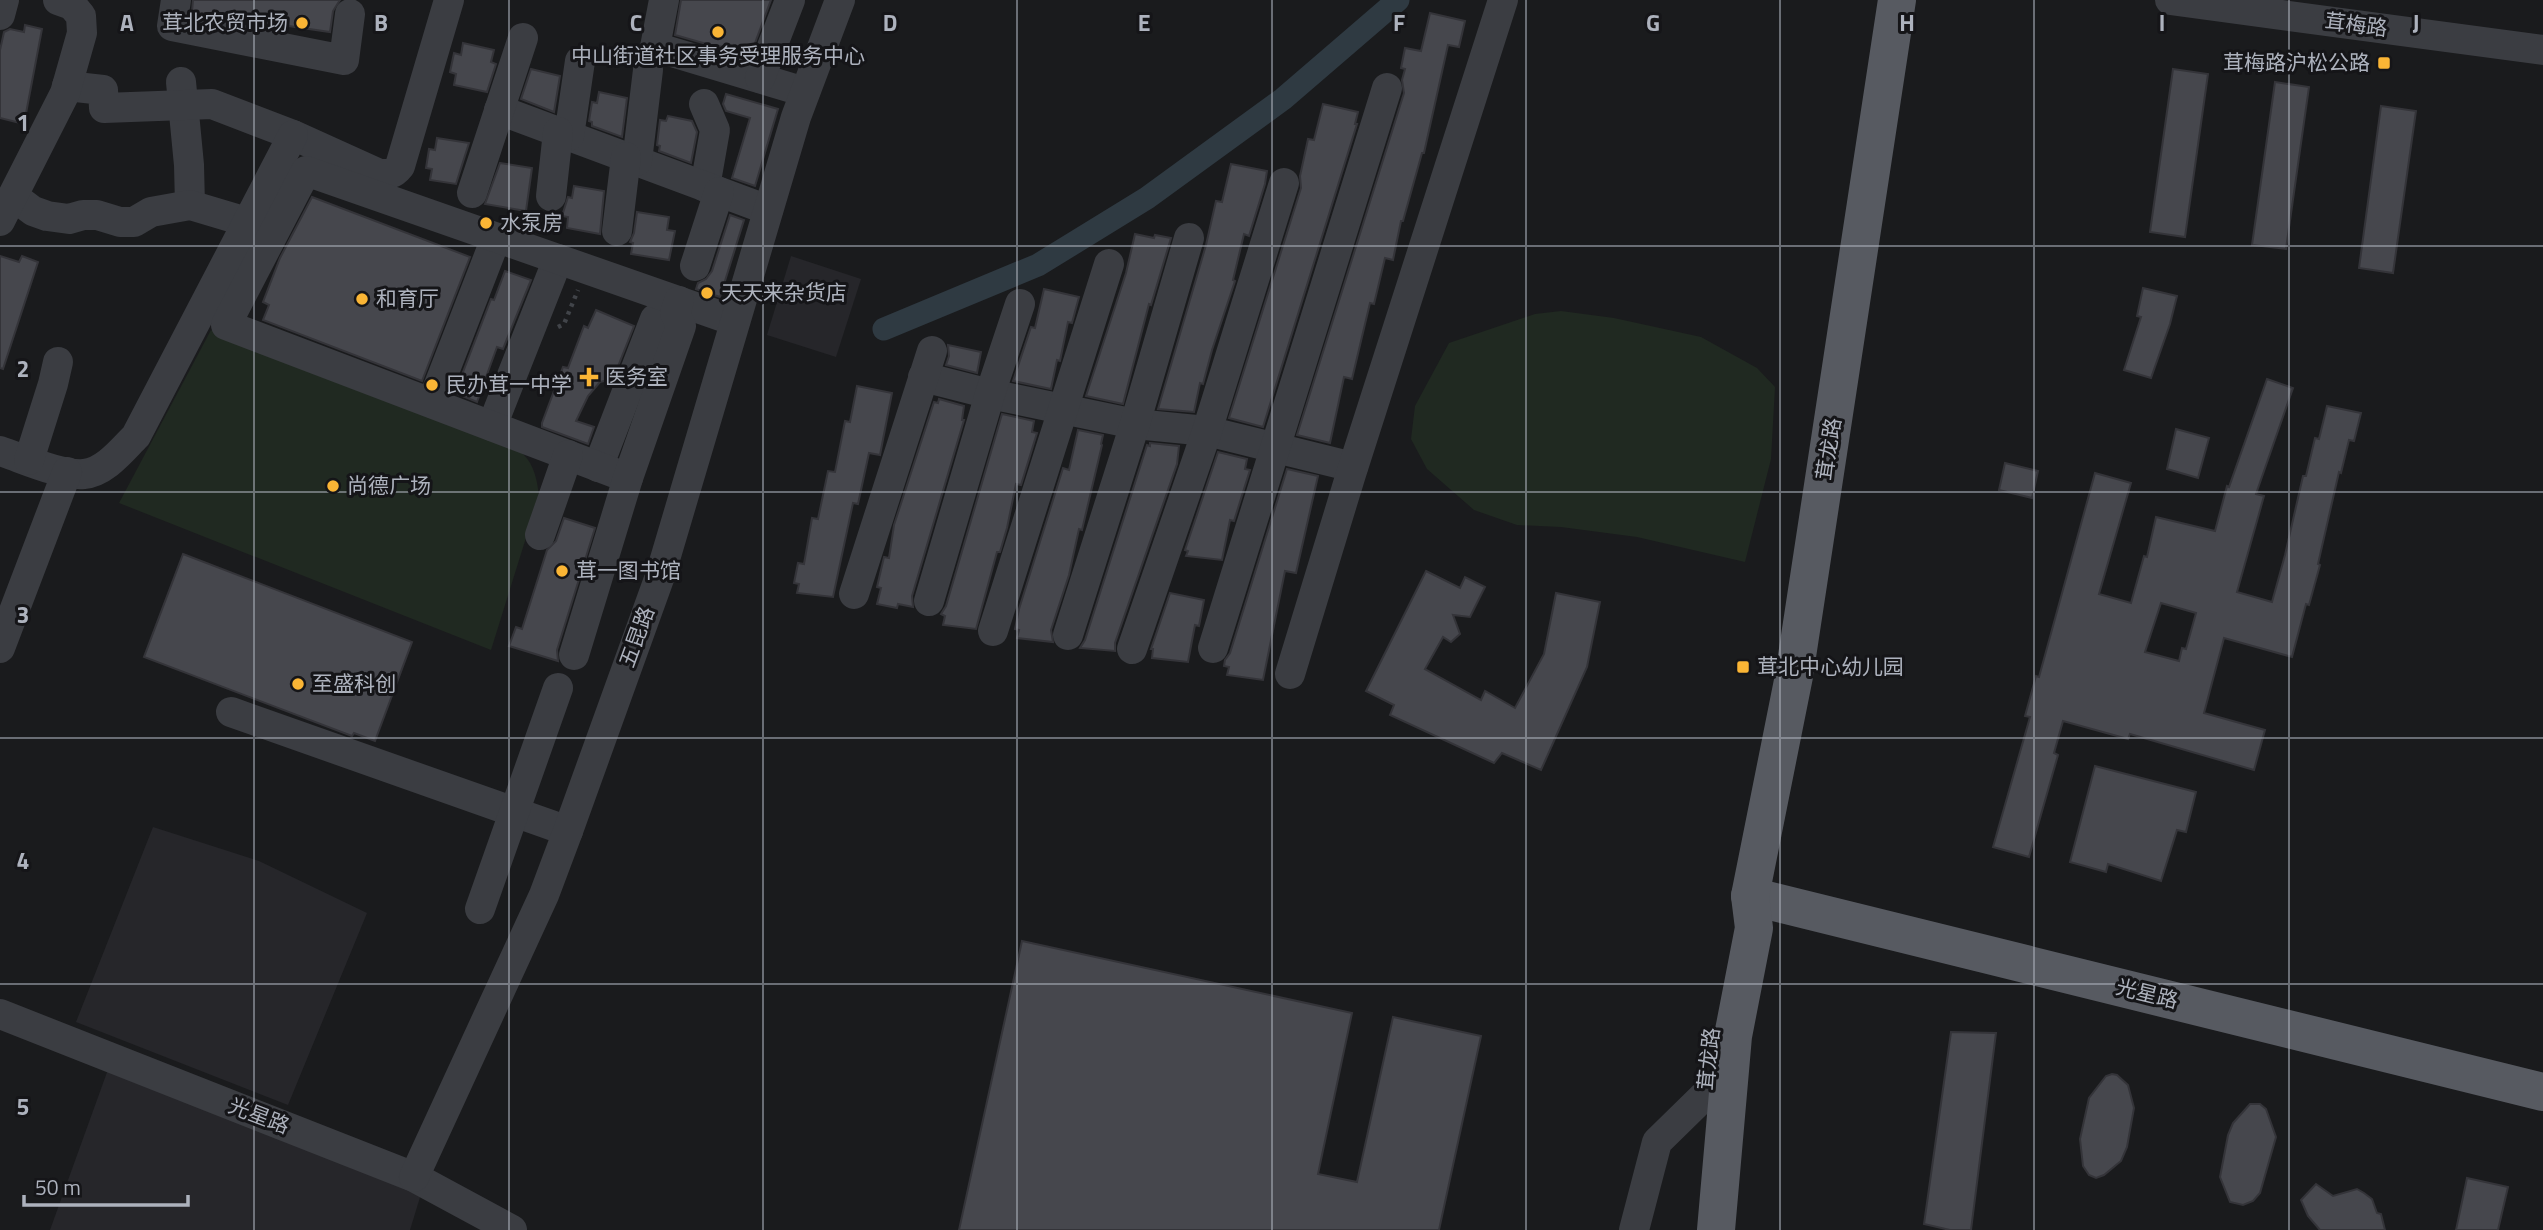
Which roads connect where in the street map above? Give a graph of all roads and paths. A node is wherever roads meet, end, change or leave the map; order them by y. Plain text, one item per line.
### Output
1 (4, 0) edge
2 (58, 0) edge
3 (176, 0) edge
4 (449, 0) edge
5 (664, 0) edge
6 (790, 0) edge
7 (840, 0) edge
8 (1503, 0) edge
9 (1897, 0) edge
10 (2170, 0) edge
11 (350, 14) dead end
12 (0, 15) edge
13 (523, 38) dead end
14 (2543, 50) edge
15 (580, 61) dead end
16 (648, 70) dead end
17 (760, 78) junction
18 (67, 86) junction
19 (1387, 88) dead end
20 (805, 92) junction
21 (182, 94) junction
22 (704, 104) dead end
23 (499, 110) junction
24 (564, 134) junction
25 (293, 135) junction
26 (631, 159) junction
27 (1284, 183) dead end
28 (712, 189) junction
29 (472, 193) dead end
30 (551, 196) dead end
31 (190, 205) junction
32 (7, 208) edge
33 (768, 210) junction
34 (247, 222) junction
35 (617, 231) dead end
36 (496, 237) junction
37 (1189, 238) dead end
38 (558, 260) junction
39 (1109, 264) dead end
40 (695, 266) dead end
41 (1020, 304) dead end
42 (677, 307) junction
43 (735, 321) junction
44 (58, 362) dead end
45 (990, 394) junction
46 (432, 403) junction
47 (1063, 409) junction
48 (1135, 424) junction
49 (492, 426) junction
50 (1207, 431) junction
51 (1275, 449) junction
52 (0, 452) edge
53 (568, 455) junction
54 (29, 460) junction
55 (598, 467) junction
56 (1353, 467) junction
57 (67, 472) junction
58 (628, 478) junction
59 (540, 535) dead end
60 (854, 594) dead end
61 (929, 601) dead end
62 (992, 631) dead end
63 (1068, 635) dead end
64 (0, 648) edge
65 (1213, 648) dead end
66 (1132, 649) dead end
67 (574, 655) dead end
68 (1290, 674) dead end
69 (558, 688) dead end
70 (231, 712) dead end
71 (514, 812) junction
72 (568, 831) junction
73 (1750, 896) junction
74 (480, 909) dead end
75 (0, 1014) edge
76 (2543, 1092) edge
77 (1705, 1095) junction
78 (414, 1177) junction
79 (1705, 1225) edge
80 (512, 1230) edge
81 (1634, 1230) edge

1 - 12 street
2 - 18 street
3 - 11 street
4 - 25 street
5 - 17 street
6 - 17 street
7 - 20 street, 五昆路
8 - 56 street
9 - 73 main road, 茸龙路
10 - 14 street, 茸梅路
13 - 23 street
15 - 24 street
16 - 26 street
17 - 20 street
18 - 21 street
18 - 32 street
19 - 51 street
20 - 33 street, 五昆路
21 - 25 street
21 - 31 street
22 - 28 street
23 - 24 street
23 - 29 street
24 - 26 street
24 - 30 street
25 - 34 street
26 - 28 street
26 - 35 street
27 - 50 street
28 - 33 street
28 - 40 street
31 - 32 street
31 - 34 street
33 - 43 street, 五昆路
34 - 57 street
36 - 38 street
36 - 46 street
36 - 46 street
37 - 48 street
38 - 42 street
38 - 49 street
39 - 47 street
41 - 45 street
42 - 43 street
42 - 55 street
42 - 58 street
43 - 72 street, 五昆路
44 - 54 street
45 - 47 street
45 - 60 street
45 - 61 street
46 - 49 street
47 - 48 street
47 - 62 street
48 - 50 street
48 - 63 street
49 - 53 street
50 - 51 street
50 - 66 street
51 - 56 street
51 - 65 street
52 - 54 street
53 - 55 street
53 - 59 street
54 - 57 street
55 - 58 street
56 - 68 street
57 - 64 street
58 - 67 street
69 - 71 street
70 - 71 street
71 - 72 street
71 - 74 street
72 - 78 street, 五昆路
73 - 76 main road, 光星路
73 - 77 main road, 茸龙路
73 - 79 main road, 茸龙路
75 - 78 street, 光星路
77 - 79 main road, 茸龙路
77 - 81 street
78 - 80 street, 光星路

